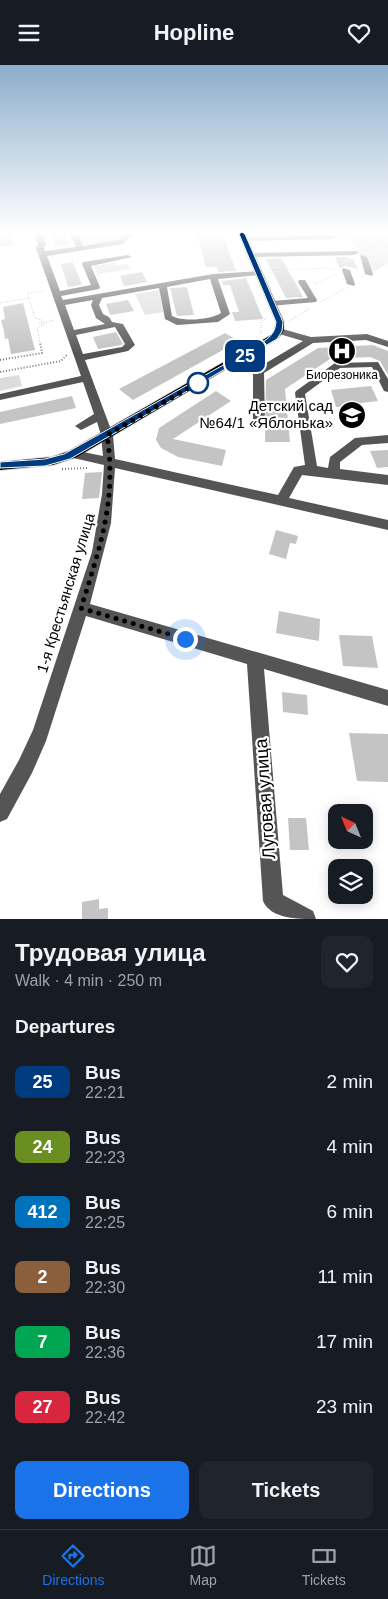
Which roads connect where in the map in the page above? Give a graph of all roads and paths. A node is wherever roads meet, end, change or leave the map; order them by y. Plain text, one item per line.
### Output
1 (50, 274) edge
2 (90, 274) edge
3 (234, 274) edge
4 (262, 274) edge
5 (337, 274) edge
6 (347, 274) edge
7 (213, 276) junction
8 (351, 284) joint
9 (304, 285) joint
10 (163, 286) junction
11 (41, 291) dead end
12 (99, 297) junction
13 (29, 298) junction
14 (59, 298) junction
15 (0, 303) edge
16 (319, 303) dead end
17 (272, 304) junction
18 (311, 308) dead end
19 (270, 316) dead end
20 (49, 321) dead end
21 (39, 323) dead end
22 (43, 323) junction
23 (110, 325) junction
24 (280, 329) junction
25 (72, 333) junction
26 (258, 337) dead end
27 (311, 340) junction
28 (388, 344) edge
29 (75, 355) junction
30 (0, 360) edge
31 (0, 372) edge
32 (86, 378) junction
33 (388, 389) edge
34 (0, 397) edge
35 (100, 415) junction
36 (259, 424) dead end
37 (81, 426) dead end
38 (107, 435) junction
39 (388, 439) edge
40 (73, 454) junction
41 (111, 462) junction
42 (0, 466) edge
43 (312, 470) junction
44 (334, 472) junction
45 (388, 480) edge
46 (281, 501) junction
47 (388, 525) edge
48 (81, 608) junction
49 (254, 660) junction
50 (388, 698) edge
51 (0, 812) edge
52 (305, 919) edge

1 - 14 street, 1-я Крестьянская улица
2 - 14 street
3 - 7 street
4 - 17 main road
5 - 9 path
6 - 8 street
7 - 10 street
7 - 10 street
8 - 16 path
9 - 17 street
10 - 12 street
11 - 13 path
12 - 14 street
12 - 23 street
13 - 15 path
13 - 22 path
14 - 25 street, 1-я Крестьянская улица
17 - 24 main road
18 - 24 path
19 - 26 path
20 - 22 path
21 - 22 path
22 - 30 path
23 - 25 street
23 - 29 street
24 - 27 street
24 - 38 main road
25 - 29 street, 1-я Крестьянская улица
27 - 28 street
27 - 36 street
29 - 31 path
29 - 32 street, 1-я Крестьянская улица
32 - 34 street
32 - 35 street, 1-я Крестьянская улица
33 - 43 street
35 - 37 street
35 - 38 street, 1-я Крестьянская улица
38 - 40 main road
38 - 41 street, 1-я Крестьянская улица
39 - 44 street
40 - 41 street
40 - 42 main road
41 - 46 street
41 - 48 street, 1-я Крестьянская улица
43 - 44 street
43 - 46 street
44 - 45 street
46 - 47 street
48 - 49 street
48 - 51 street, 1-я Крестьянская улица
49 - 50 street
49 - 52 street, Луговая улица

